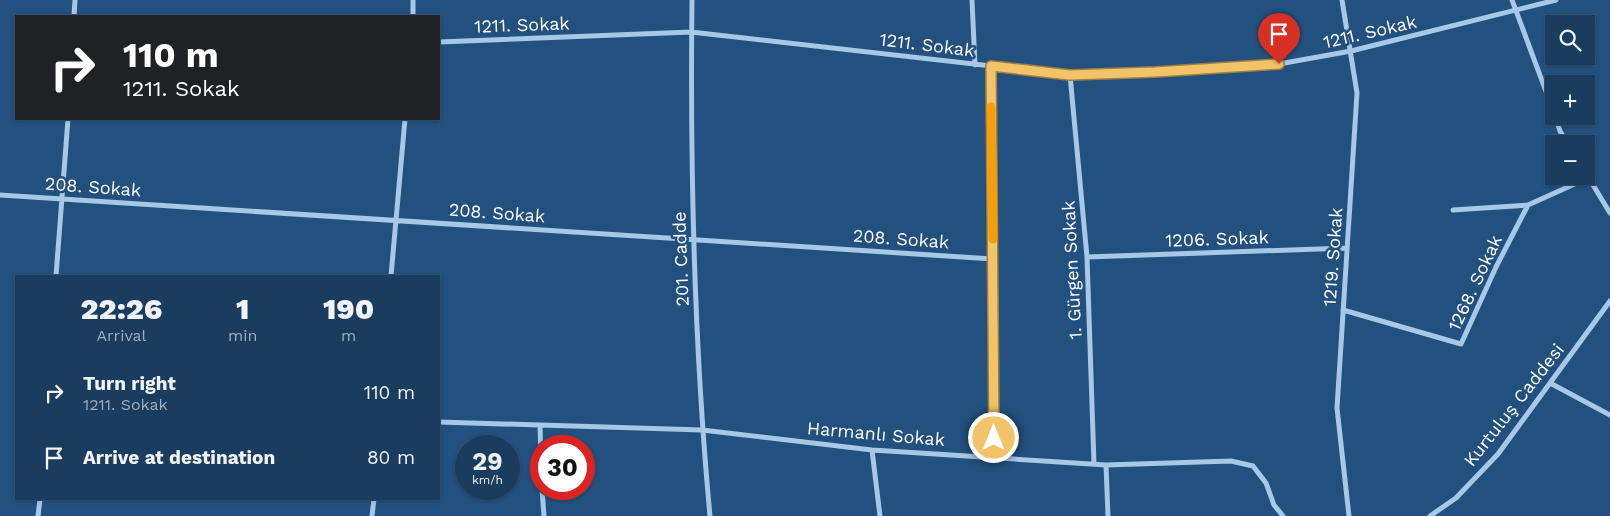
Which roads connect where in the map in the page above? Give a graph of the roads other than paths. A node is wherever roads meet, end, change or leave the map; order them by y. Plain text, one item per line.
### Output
1 (75, 0) edge
2 (413, 0) edge
3 (692, 0) edge
4 (972, 0) edge
5 (1342, 0) edge
6 (1512, 0) edge
7 (1556, 0) edge
8 (1516, 11) junction
9 (74, 15) edge
10 (413, 15) edge
11 (691, 32) junction
12 (440, 42) edge
13 (1351, 51) junction
14 (975, 65) junction
15 (991, 66) junction
16 (1070, 75) junction
17 (1545, 89) edge
18 (68, 120) edge
19 (405, 120) edge
20 (1569, 185) edge
21 (1593, 185) edge
22 (0, 195) edge
23 (62, 198) junction
24 (1528, 205) junction
25 (1453, 210) dead end
26 (1610, 213) edge
27 (395, 220) junction
28 (693, 239) junction
29 (1347, 248) junction
30 (1087, 257) junction
31 (993, 259) junction
32 (56, 275) edge
33 (391, 275) edge
34 (1610, 301) edge
35 (1344, 310) junction
36 (1550, 383) junction
37 (1610, 415) edge
38 (440, 422) edge
39 (540, 425) junction
40 (702, 430) junction
41 (540, 435) edge
42 (872, 450) junction
43 (994, 458) junction
44 (1094, 464) junction
45 (1106, 465) junction
46 (40, 500) edge
47 (374, 500) edge
48 (543, 500) edge
49 (38, 516) edge
50 (372, 516) edge
51 (544, 516) edge
52 (710, 516) edge
53 (880, 516) edge
54 (1108, 516) edge
55 (1283, 516) edge
56 (1349, 516) edge
57 (1430, 516) edge

1 - 9 street
2 - 10 street
3 - 11 street, 201. Cadde
4 - 14 street
5 - 13 street, 1219. Sokak
6 - 8 street
7 - 8 street, 1211. Sokak
8 - 13 street, 1211. Sokak
8 - 17 street
11 - 12 street, 1211. Sokak
11 - 14 street, 1211. Sokak
11 - 28 street, 201. Cadde
13 - 16 street, 1211. Sokak
13 - 29 street, 1219. Sokak
14 - 15 street, 1211. Sokak
15 - 16 street, 1211. Sokak
15 - 31 street
16 - 30 street, 1. Gürgen Sokak
18 - 23 street
19 - 27 street
20 - 24 street, 1268. Sokak
21 - 26 street
22 - 23 street, 208. Sokak
23 - 27 street, 208. Sokak
23 - 32 street
24 - 25 street, 1268. Sokak
24 - 35 street, 1268. Sokak
27 - 28 street, 208. Sokak
27 - 33 street
28 - 31 street, 208. Sokak
28 - 40 street, 201. Cadde
29 - 30 street, 1206. Sokak
29 - 35 street, 1219. Sokak
30 - 44 street, 1. Gürgen Sokak
31 - 43 street
34 - 36 street, Kurtuluş Caddesi
35 - 56 street, 1219. Sokak
36 - 37 street
36 - 57 street, Kurtuluş Caddesi
38 - 39 street, Harmanlı Sokak
39 - 40 street, Harmanlı Sokak
39 - 41 street
40 - 42 street, Harmanlı Sokak
40 - 52 street, 201. Cadde
42 - 43 street, Harmanlı Sokak
42 - 53 street
43 - 44 street, Harmanlı Sokak
44 - 45 street, Harmanlı Sokak
45 - 54 street
45 - 55 street, Harmanlı Sokak
46 - 49 street
47 - 50 street
48 - 51 street

